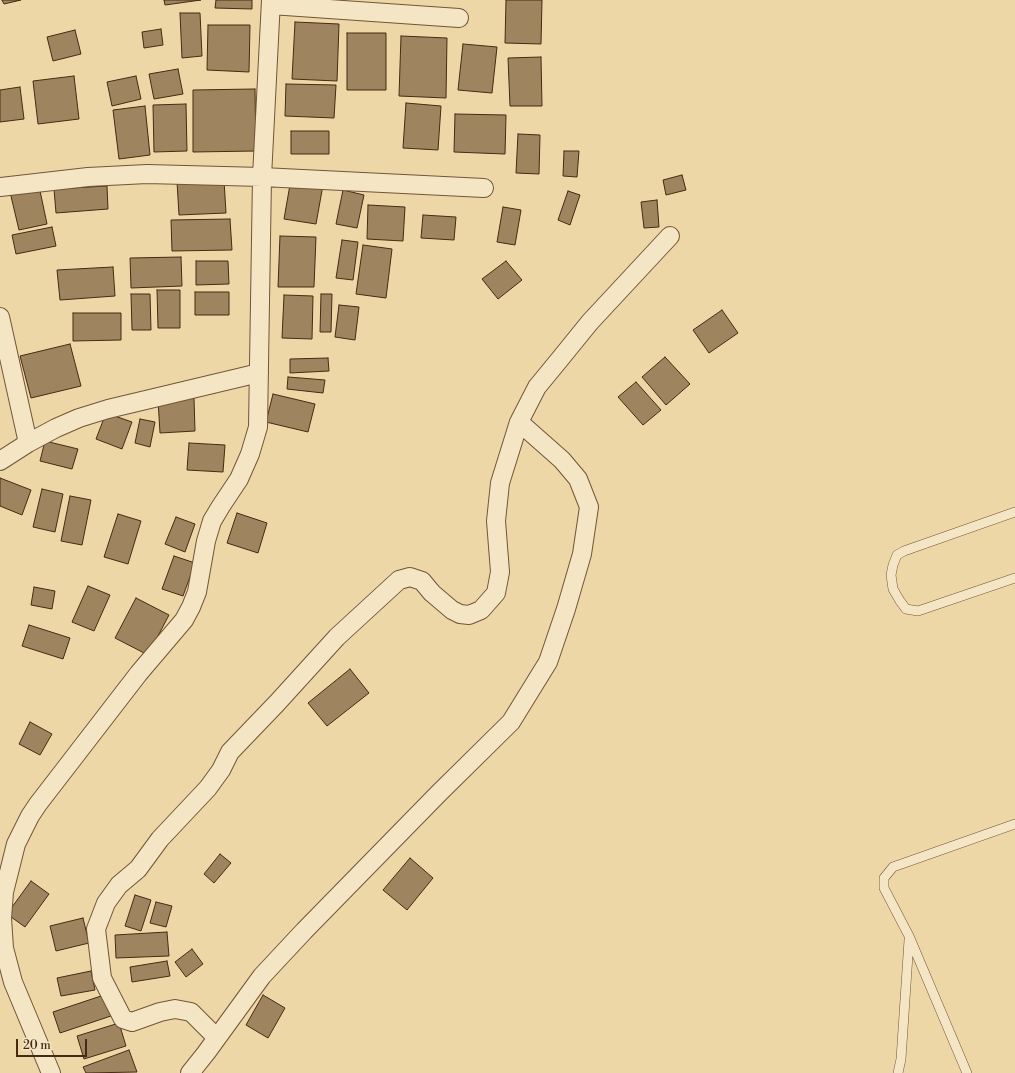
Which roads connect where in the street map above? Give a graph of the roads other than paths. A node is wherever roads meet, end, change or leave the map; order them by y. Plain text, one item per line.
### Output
1 (271, 3) edge
2 (459, 18) dead end
3 (262, 176) junction
4 (0, 187) edge
5 (484, 188) dead end
6 (670, 236) dead end
7 (0, 317) edge
8 (259, 373) junction
9 (519, 422) junction
10 (28, 444) junction
11 (0, 461) edge
12 (1015, 512) edge
13 (1015, 578) edge
14 (1015, 824) edge
15 (909, 936) junction
16 (217, 1038) junction
17 (51, 1073) edge
18 (190, 1073) edge
19 (898, 1073) edge
20 (967, 1073) edge

1 - 2 street
1 - 3 street
3 - 4 street
3 - 5 street
3 - 8 street
6 - 9 street
7 - 10 street
8 - 10 street
8 - 17 street
9 - 16 street
9 - 16 street
10 - 11 street
12 - 13 lane
14 - 15 lane
15 - 19 lane
15 - 20 lane
16 - 18 street

